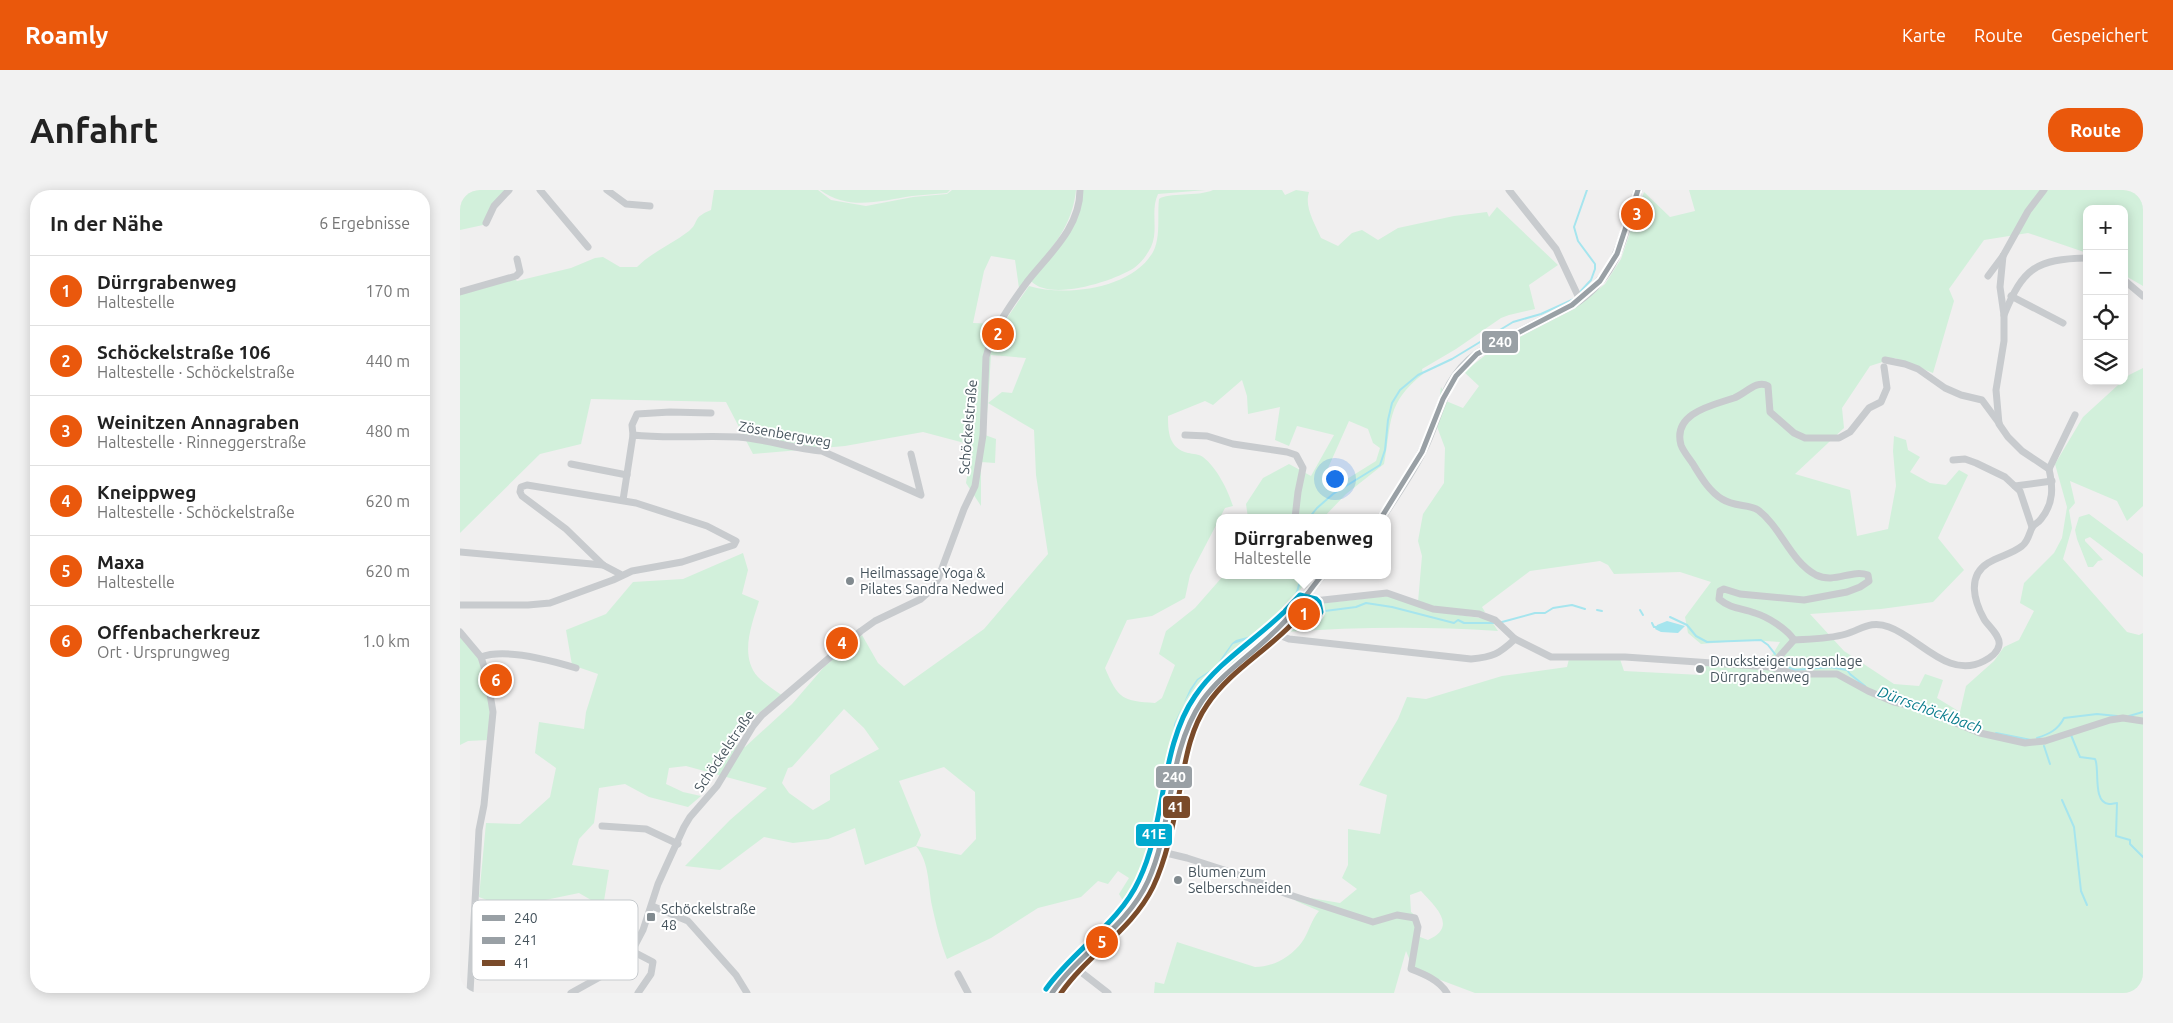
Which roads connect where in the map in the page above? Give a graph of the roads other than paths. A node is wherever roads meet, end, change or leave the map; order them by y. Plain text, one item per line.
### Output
1 (508, 190) edge
2 (540, 190) edge
3 (607, 190) edge
4 (1080, 190) edge
5 (1509, 190) edge
6 (1638, 190) edge
7 (2044, 190) edge
8 (650, 206) dead end
9 (486, 223) dead end
10 (588, 247) dead end
11 (2003, 256) junction
12 (2083, 258) edge
13 (518, 259) dead end
14 (1988, 276) dead end
15 (2128, 283) edge
16 (460, 292) edge
17 (2012, 296) junction
18 (2143, 296) edge
19 (1580, 300) junction
20 (2004, 315) junction
21 (2062, 323) dead end
22 (711, 413) dead end
23 (2076, 415) dead end
24 (1999, 424) junction
25 (633, 435) junction
26 (1184, 435) dead end
27 (911, 454) dead end
28 (1954, 460) dead end
29 (571, 464) dead end
30 (2049, 469) junction
31 (627, 474) junction
32 (2052, 481) junction
33 (2015, 486) junction
34 (623, 500) junction
35 (1295, 514) edge
36 (1383, 514) edge
37 (2032, 528) junction
38 (460, 552) edge
39 (603, 565) junction
40 (622, 575) junction
41 (1319, 579) edge
42 (1305, 597) junction
43 (460, 605) edge
44 (460, 632) edge
45 (1274, 633) junction
46 (1515, 639) junction
47 (1794, 640) junction
48 (481, 657) junction
49 (1770, 666) junction
50 (576, 668) dead end
51 (2143, 721) edge
52 (602, 826) dead end
53 (678, 844) junction
54 (1158, 851) junction
55 (475, 900) edge
56 (652, 906) junction
57 (638, 937) edge
58 (638, 953) edge
59 (472, 957) edge
60 (1072, 965) junction
61 (958, 974) dead end
62 (594, 980) edge
63 (470, 993) edge
64 (571, 993) edge
65 (638, 993) edge
66 (747, 993) edge
67 (968, 993) edge
68 (1052, 993) edge
69 (1108, 993) edge
70 (1447, 993) edge

1 - 9 street
2 - 10 street
3 - 8 street
4 - 53 street, Schöckelstraße
5 - 19 street
6 - 19 main road
7 - 11 street
11 - 14 street
11 - 20 street
12 - 17 street
13 - 16 street
15 - 18 street
17 - 20 street
17 - 21 street
19 - 36 main road
20 - 24 street
22 - 25 street
23 - 30 street
24 - 30 street
24 - 47 street
25 - 27 street, Zösenbergweg
25 - 31 street
26 - 35 street
28 - 33 street
29 - 31 street
30 - 32 street
31 - 34 street
32 - 33 street
32 - 37 street
33 - 37 street
34 - 39 street
34 - 40 street
37 - 47 street
38 - 39 street
39 - 40 street
40 - 43 street
41 - 42 main road
42 - 45 main road
42 - 46 street
44 - 48 street
45 - 46 street
45 - 54 main road
46 - 49 street
47 - 49 street
48 - 50 street
48 - 55 street
49 - 51 street
52 - 53 street
53 - 56 street, Schöckelstraße
54 - 60 main road
54 - 70 street
56 - 57 street, Schöckelstraße
56 - 66 street
58 - 65 street
59 - 63 street
60 - 68 main road
60 - 69 street
61 - 67 street
62 - 64 street, Schöckelstraße

